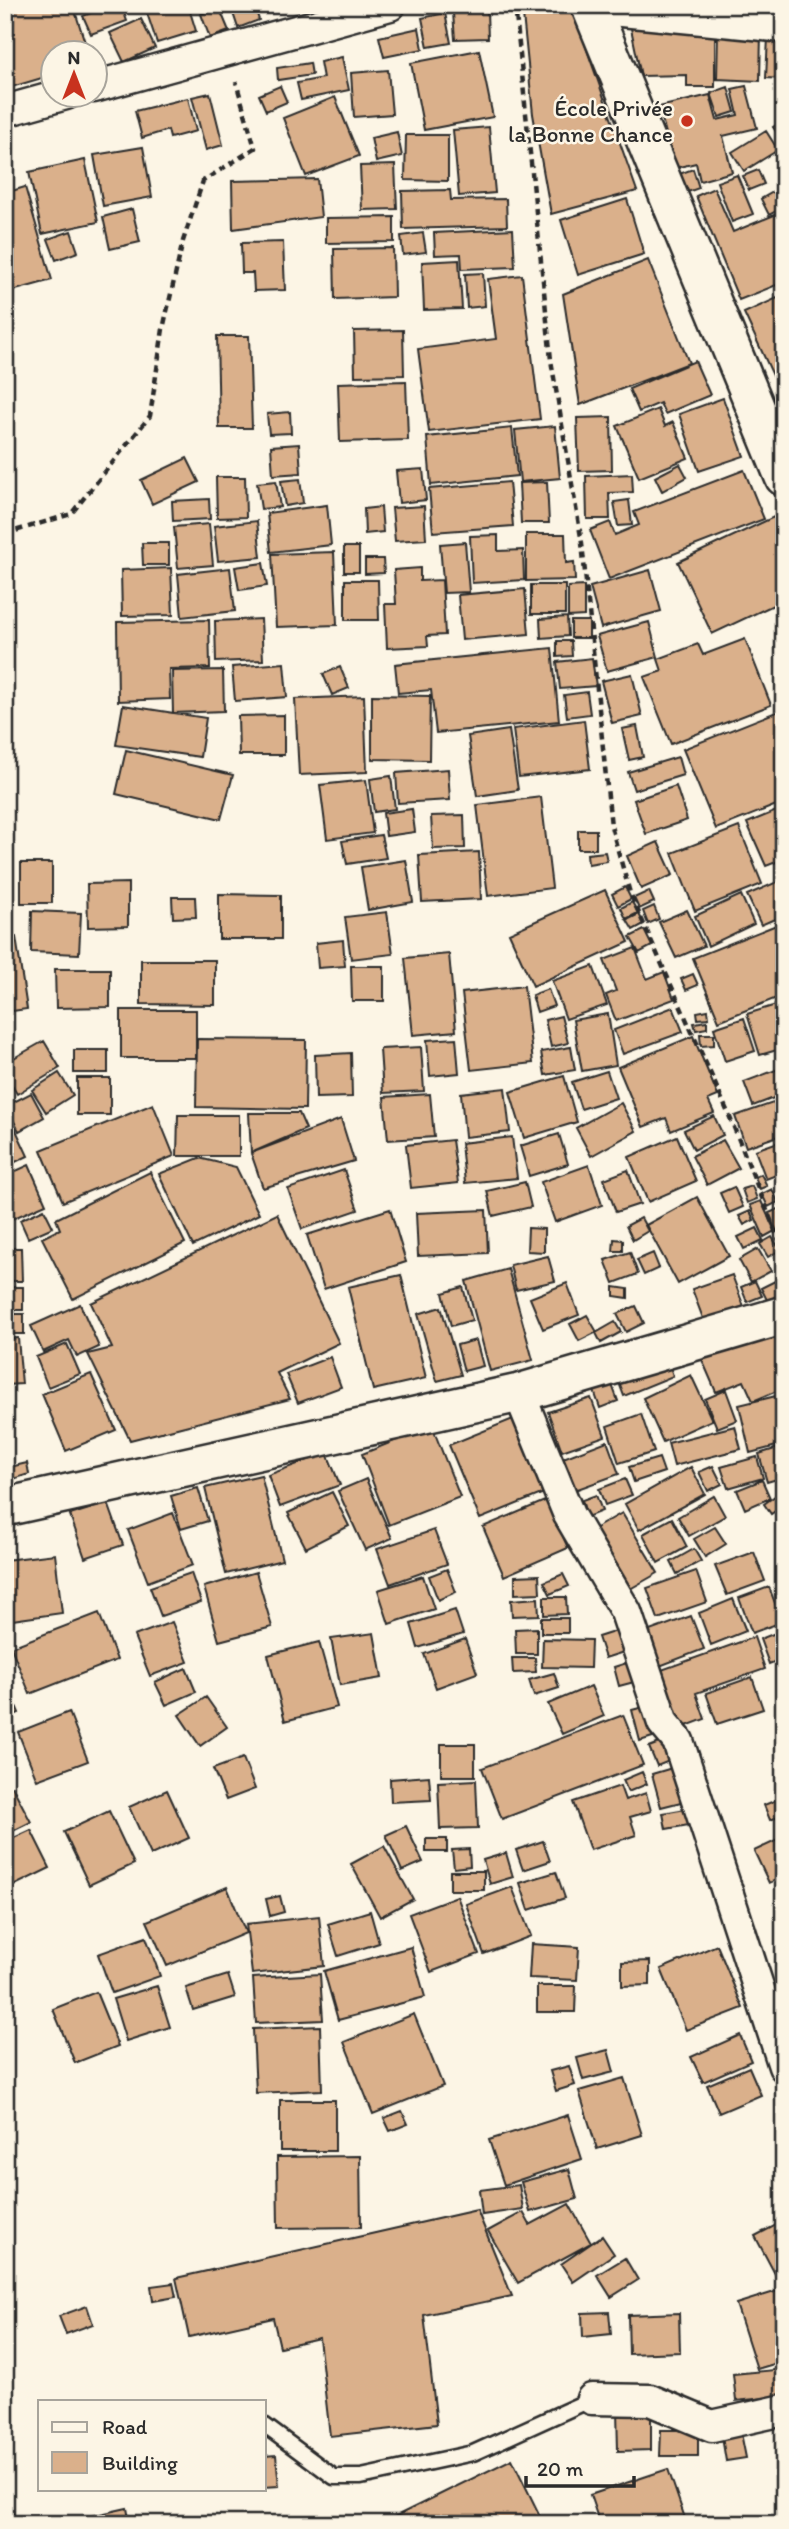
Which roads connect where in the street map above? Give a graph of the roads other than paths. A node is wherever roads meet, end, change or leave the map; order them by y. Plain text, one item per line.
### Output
1 (390, 5) edge
2 (590, 7) edge
3 (784, 27) edge
4 (108, 83) edge
5 (38, 102) edge
6 (5, 111) edge
7 (784, 477) edge
8 (784, 1315) edge
9 (519, 1393) junction
10 (5, 1507) edge
11 (784, 2066) edge
12 (592, 2399) joint
13 (784, 2410) edge
14 (266, 2426) edge

1 - 4 street
2 - 3 street
2 - 7 street
5 - 6 street
8 - 9 street
9 - 10 street
9 - 11 street
12 - 13 street
12 - 14 lane

